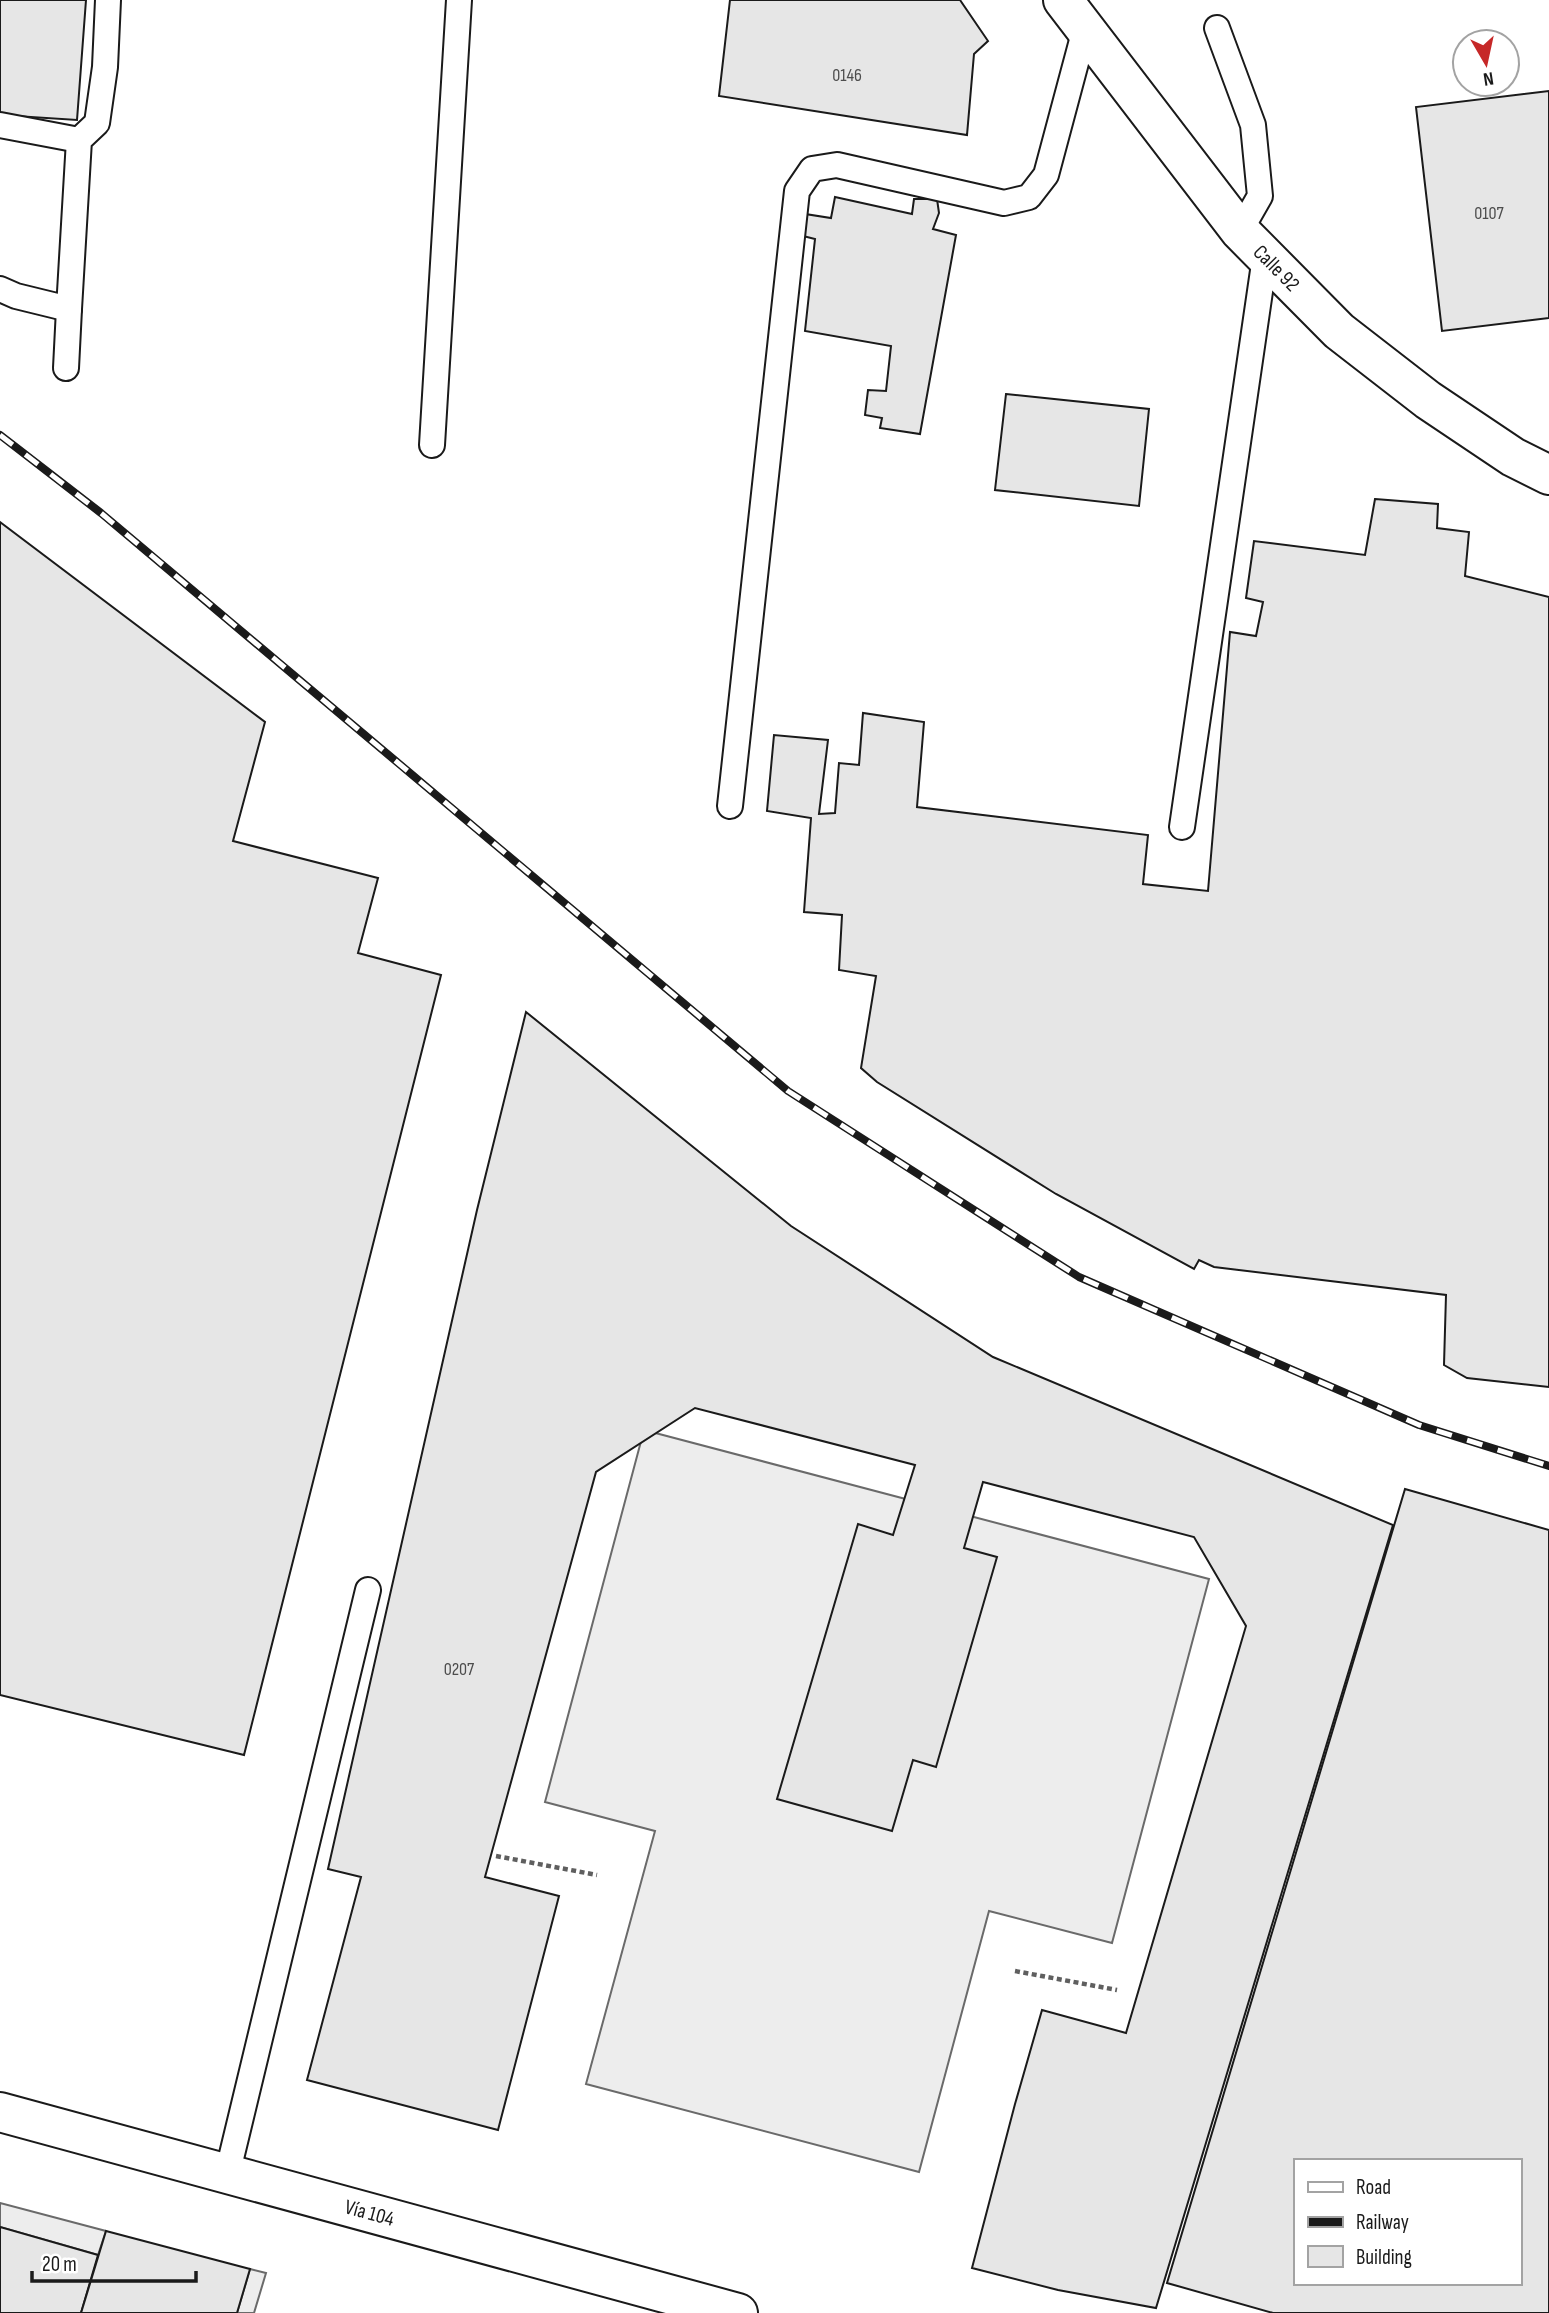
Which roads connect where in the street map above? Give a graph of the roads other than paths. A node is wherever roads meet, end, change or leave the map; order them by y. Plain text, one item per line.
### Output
1 (108, 0) edge
2 (459, 0) edge
3 (1074, 14) edge
4 (1217, 28) dead end
5 (0, 125) edge
6 (79, 140) junction
7 (1253, 244) junction
8 (0, 289) edge
9 (69, 309) junction
10 (66, 368) dead end
11 (432, 445) dead end
12 (1549, 475) edge
13 (730, 806) dead end
14 (1181, 827) dead end
15 (368, 1590) dead end
16 (0, 2112) edge
17 (227, 2175) junction
18 (738, 2313) edge

1 - 6 lane
2 - 11 lane
3 - 7 main road, Calle 92
3 - 13 lane
4 - 7 lane
5 - 6 lane
6 - 9 lane
7 - 12 main road, Calle 92
7 - 14 lane
8 - 9 lane
9 - 10 lane
15 - 17 lane
16 - 17 main road, Vía 104
17 - 18 main road, Vía 104

